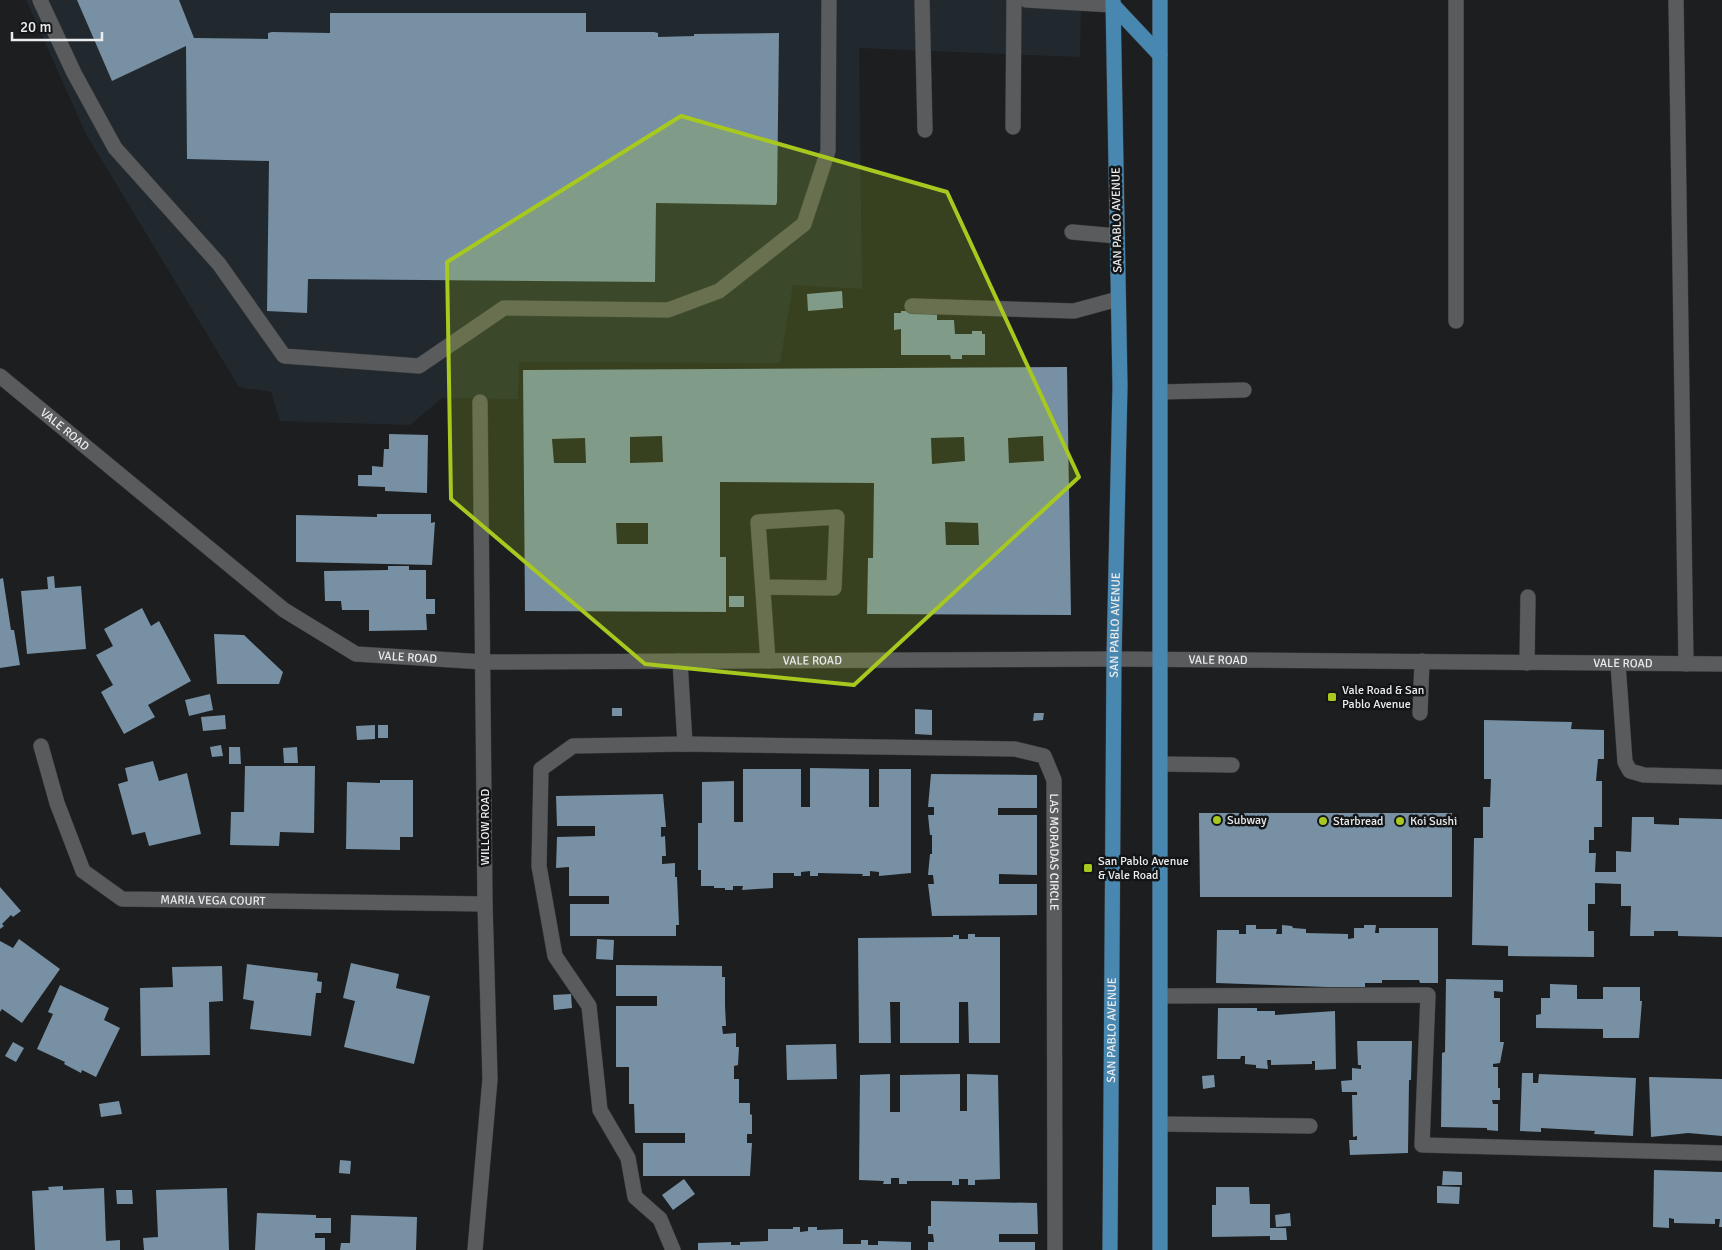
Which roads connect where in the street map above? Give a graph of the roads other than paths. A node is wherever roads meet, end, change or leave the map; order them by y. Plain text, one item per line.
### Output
1 (40, 0) edge
2 (829, 0) edge
3 (922, 0) edge
4 (1014, 0) edge
5 (1026, 0) edge
6 (1160, 0) edge
7 (1456, 0) edge
8 (1676, 0) edge
9 (1113, 2) edge
10 (1160, 55) junction
11 (1013, 127) dead end
12 (925, 130) dead end
13 (1072, 232) dead end
14 (1117, 236) junction
15 (1118, 299) junction
16 (912, 306) dead end
17 (1456, 321) dead end
18 (0, 376) edge
19 (1244, 390) dead end
20 (1160, 392) junction
21 (480, 402) dead end
22 (763, 587) junction
23 (1528, 597) dead end
24 (1161, 658) junction
25 (1114, 659) junction
26 (680, 661) junction
27 (768, 661) junction
28 (1422, 661) junction
29 (484, 662) junction
30 (1527, 663) junction
31 (1618, 664) junction
32 (1686, 664) junction
33 (1722, 664) edge
34 (1420, 713) dead end
35 (685, 744) junction
36 (41, 746) dead end
37 (1161, 764) junction
38 (1232, 765) dead end
39 (1722, 777) edge
40 (485, 904) junction
41 (1161, 996) junction
42 (1160, 1124) junction
43 (1310, 1126) dead end
44 (1722, 1153) edge
45 (474, 1250) edge
46 (674, 1250) edge
47 (1055, 1250) edge
48 (1110, 1250) edge
49 (1160, 1250) edge

1 - 2 street
3 - 12 street
4 - 11 street
5 - 9 street
6 - 10 main road
7 - 17 street
8 - 32 street
9 - 10 main road
9 - 14 main road, SAN PABLO AVENUE
10 - 20 main road
13 - 14 street
14 - 15 main road, SAN PABLO AVENUE
15 - 16 street
15 - 25 main road, SAN PABLO AVENUE
18 - 29 street, VALE ROAD
19 - 20 street
20 - 24 main road
21 - 29 street, WILLOW ROAD
22 - 22 street
22 - 27 street
23 - 30 street
24 - 25 street, VALE ROAD
24 - 28 street, VALE ROAD
24 - 37 main road
25 - 27 street, VALE ROAD
25 - 48 main road, SAN PABLO AVENUE
26 - 27 street, VALE ROAD
26 - 29 street, VALE ROAD
26 - 35 street
28 - 30 street, VALE ROAD
28 - 34 street
29 - 40 street, WILLOW ROAD
30 - 31 street, VALE ROAD
31 - 32 street, VALE ROAD
31 - 39 street
32 - 33 street, VALE ROAD
35 - 46 street, LAS MORADAS CIRCLE
35 - 47 street, LAS MORADAS CIRCLE
36 - 40 street, MARIA VEGA COURT
37 - 38 street
37 - 41 main road
40 - 45 street, WILLOW ROAD
41 - 42 main road
41 - 44 street
42 - 43 street
42 - 49 main road

